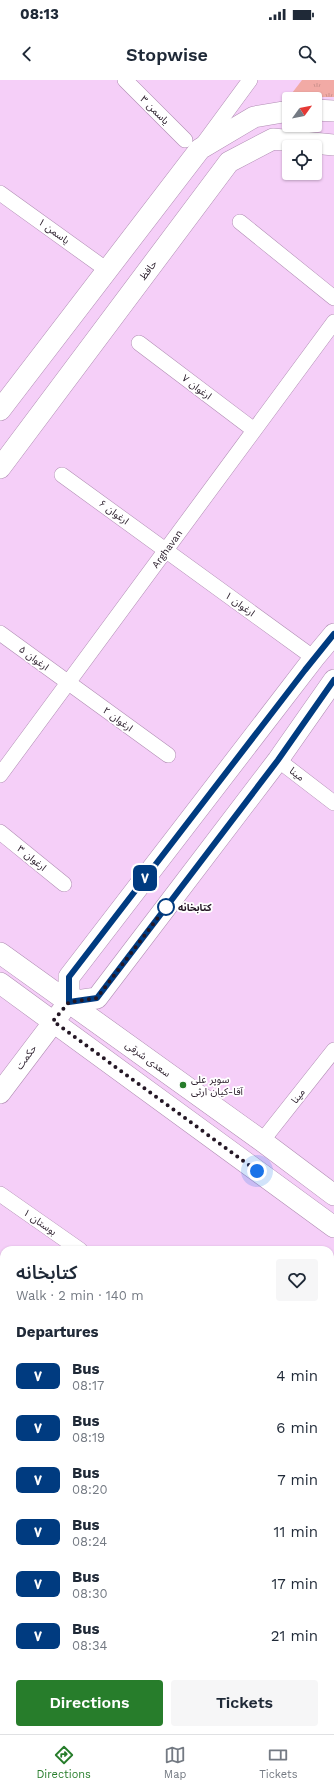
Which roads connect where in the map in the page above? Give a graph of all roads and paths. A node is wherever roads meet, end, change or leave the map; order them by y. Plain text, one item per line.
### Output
1 (125, 80) edge
2 (250, 80) edge
3 (322, 110) edge
4 (334, 111) edge
5 (282, 112) edge
6 (193, 144) junction
7 (334, 145) edge
8 (0, 193) edge
9 (240, 222) dead end
10 (107, 270) junction
11 (136, 285) junction
12 (334, 298) edge
13 (334, 322) edge
14 (139, 343) dead end
15 (0, 410) edge
16 (254, 430) junction
17 (0, 468) edge
18 (62, 474) dead end
19 (166, 550) junction
20 (0, 633) edge
21 (334, 634) edge
22 (314, 658) junction
23 (334, 680) edge
24 (68, 683) junction
25 (168, 755) dead end
26 (278, 760) junction
27 (0, 776) edge
28 (334, 803) edge
29 (0, 832) edge
30 (64, 884) dead end
31 (0, 953) edge
32 (0, 983) edge
33 (69, 1002) junction
34 (53, 1021) junction
35 (334, 1050) edge
36 (0, 1093) edge
37 (262, 1141) junction
38 (0, 1194) edge
39 (334, 1196) edge
40 (334, 1227) edge
41 (74, 1246) edge

1 - 6 street, یاسمن ۳
2 - 6 street
3 - 4 street
5 - 6 street
6 - 10 street
7 - 11 street, حافظ
8 - 10 street, یاسمن ۱
9 - 12 street
10 - 11 street
10 - 15 street
11 - 17 street, حافظ
13 - 16 street, Arghavan
14 - 16 street, ارغوان ۷
16 - 19 street, Arghavan
18 - 19 street, ارغوان ۶
19 - 22 street, ارغوان ۱
19 - 24 street, Arghavan
20 - 24 street, ارغوان ۵
21 - 22 street
22 - 33 street
23 - 26 street
24 - 25 street, ارغوان ۲
24 - 27 street, Arghavan
26 - 28 street, مینا
26 - 33 street
29 - 30 street, ارغوان ۳
31 - 33 street, سعدی شرقی
32 - 34 street
33 - 34 street, حکمت
33 - 37 street, سعدی شرقی
34 - 36 street, حکمت
34 - 40 street
35 - 37 street, مینا
37 - 39 street, سعدی شرقی
38 - 41 street, بوستان ۱

